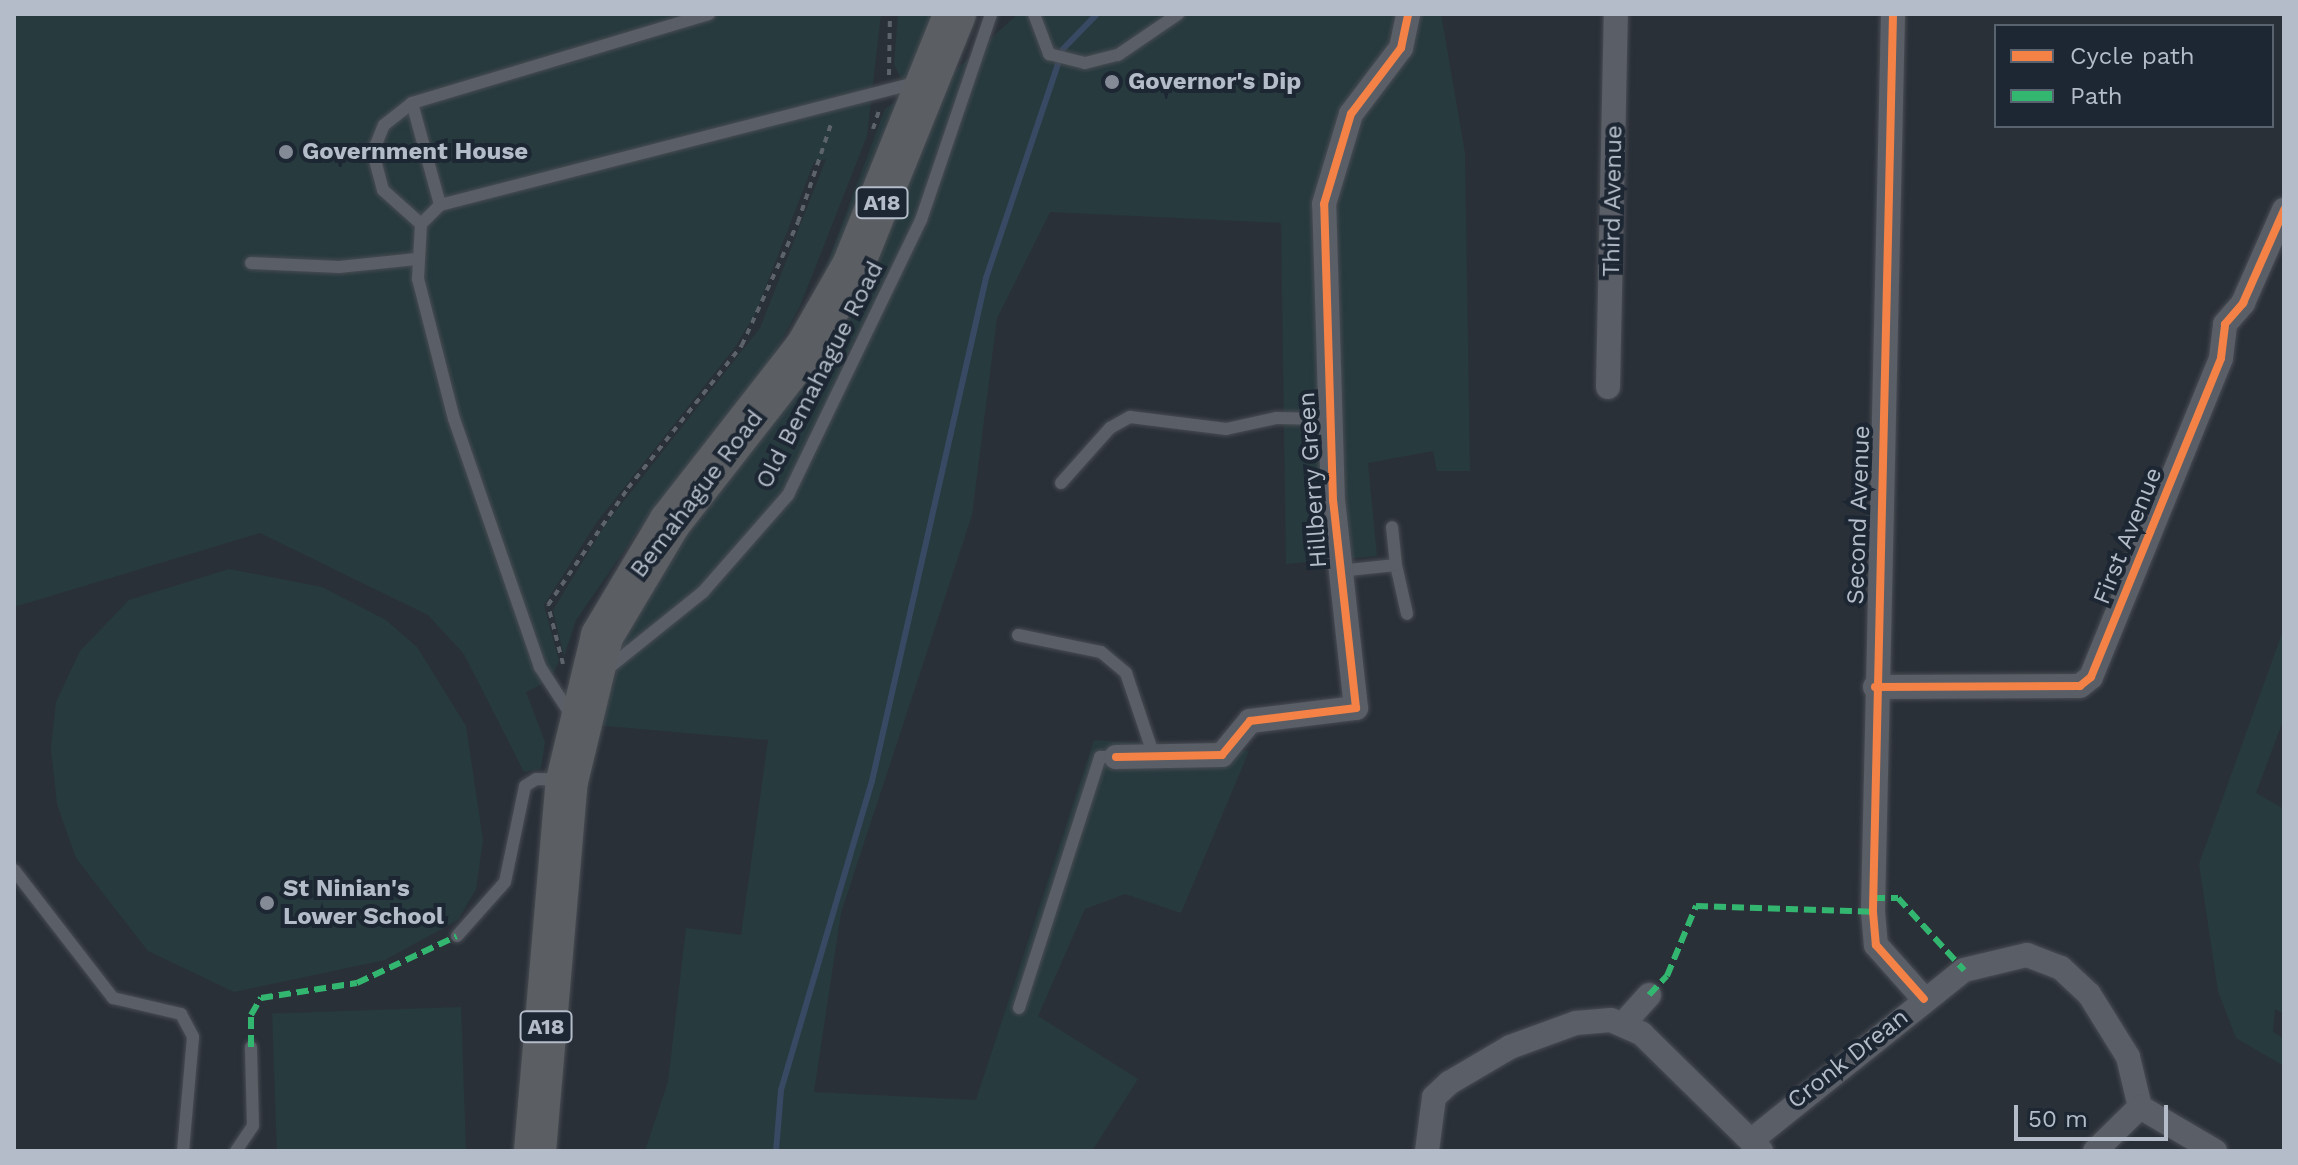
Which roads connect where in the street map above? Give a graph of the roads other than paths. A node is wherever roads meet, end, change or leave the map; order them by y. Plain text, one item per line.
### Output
1 (709, 14) edge
2 (955, 14) edge
3 (991, 14) edge
4 (1034, 14) edge
5 (1178, 14) edge
6 (1408, 14) edge
7 (1616, 14) edge
8 (1893, 14) edge
9 (934, 79) junction
10 (412, 103) junction
11 (440, 205) junction
12 (2284, 210) edge
13 (421, 224) junction
14 (417, 259) junction
15 (251, 263) dead end
16 (1608, 387) dead end
17 (1328, 419) junction
18 (1061, 483) dead end
19 (1392, 527) dead end
20 (1396, 565) junction
21 (1339, 571) junction
22 (1407, 614) dead end
23 (1018, 635) dead end
24 (1875, 687) junction
25 (572, 699) junction
26 (1154, 756) junction
27 (1116, 757) joint
28 (567, 781) junction
29 (14, 870) edge
30 (457, 936) dead end
31 (1649, 995) dead end
32 (1924, 999) junction
33 (1019, 1008) dead end
34 (1623, 1024) junction
35 (251, 1047) dead end
36 (2140, 1107) junction
37 (1757, 1145) edge
38 (183, 1151) edge
39 (236, 1151) edge
40 (535, 1151) edge
41 (1427, 1151) edge
42 (2095, 1151) edge
43 (2215, 1151) edge

1 - 10 lane
2 - 9 highway, Bemahague Road / A18
3 - 25 lane, Old Bemahague Road
4 - 5 lane
6 - 17 street, Hillberry Green
7 - 16 street, Third Avenue
8 - 24 street, Second Avenue
9 - 11 lane
9 - 25 highway, Bemahague Road / A18
10 - 11 lane
10 - 13 lane
11 - 13 lane
12 - 24 street, First Avenue
13 - 14 lane
14 - 15 lane
14 - 25 lane
17 - 18 lane
17 - 21 street, Hillberry Green
19 - 20 lane
20 - 21 lane
20 - 22 lane
21 - 26 street, Hillberry Green
23 - 26 lane
24 - 32 street, Second Avenue
25 - 28 highway, Bemahague Road / A18
26 - 27 street, Hillberry Green
27 - 33 lane
28 - 30 lane
28 - 40 highway, Bemahague Road / A18
29 - 38 lane
31 - 34 street
32 - 36 street, Cronk Drean
32 - 37 street, Cronk Drean
34 - 37 street, Cronk Drean
34 - 41 street
35 - 39 lane
36 - 42 street
36 - 43 street

